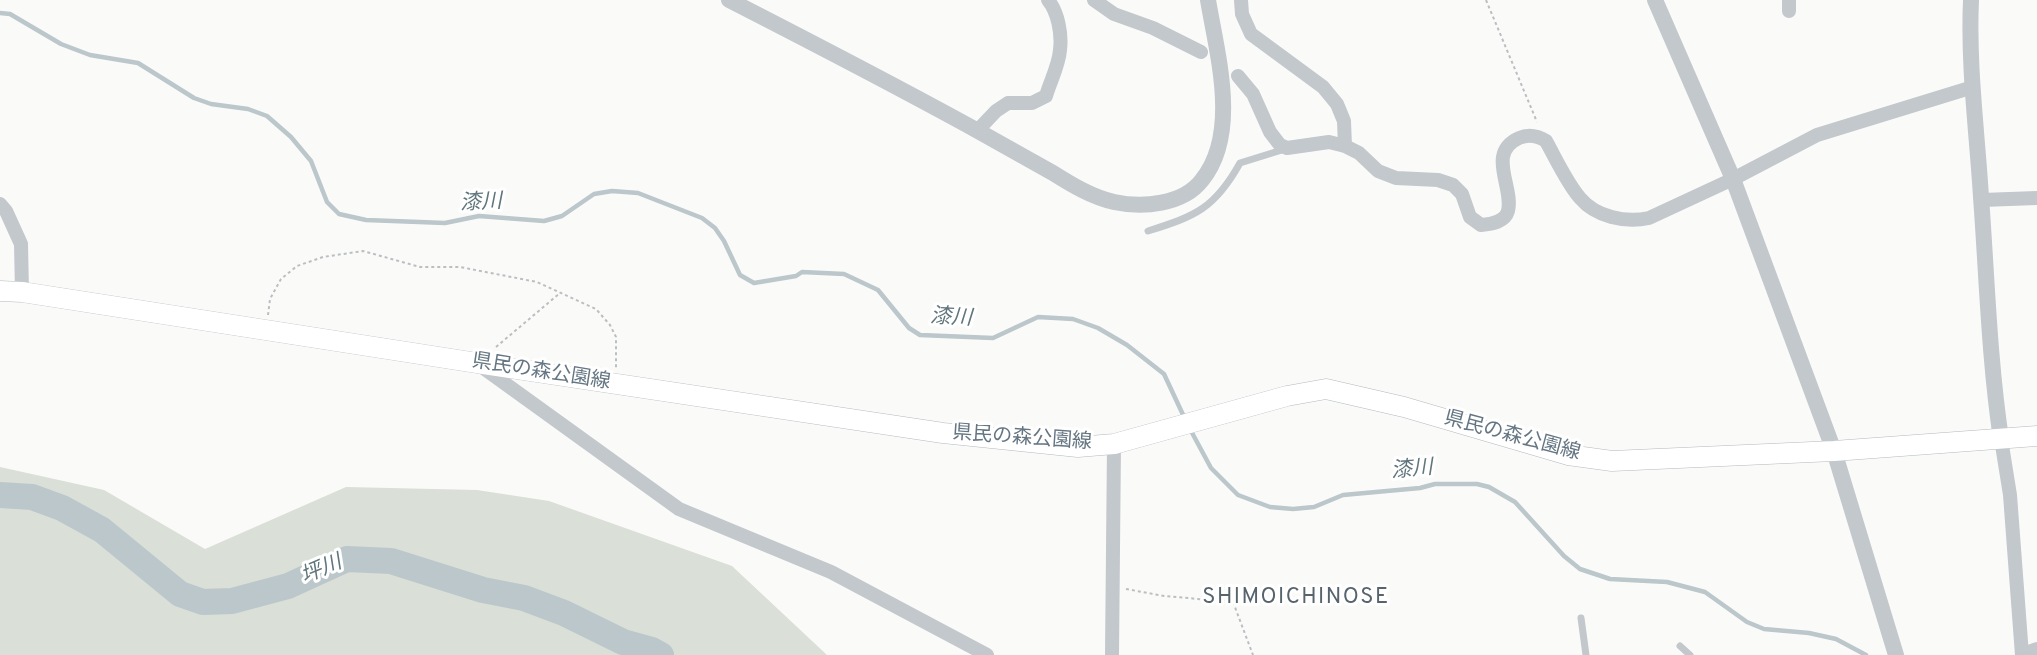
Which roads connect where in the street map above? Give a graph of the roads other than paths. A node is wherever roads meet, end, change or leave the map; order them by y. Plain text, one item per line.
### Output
1 (729, 0) edge
2 (1048, 0) edge
3 (1094, 0) edge
4 (1208, 0) edge
5 (1241, 0) edge
6 (1655, 0) edge
7 (1971, 0) edge
8 (1201, 52) dead end
9 (1238, 76) dead end
10 (1973, 87) junction
11 (977, 131) junction
12 (1345, 146) junction
13 (1287, 148) junction
14 (1733, 179) junction
15 (2037, 198) edge
16 (1982, 200) junction
17 (0, 204) edge
18 (1148, 231) dead end
19 (0, 291) edge
20 (22, 292) junction
21 (477, 363) junction
22 (2037, 436) edge
23 (2001, 439) junction
24 (1114, 444) junction
25 (1834, 451) junction
26 (1581, 618) dead end
27 (1680, 646) dead end
28 (2037, 650) edge
29 (987, 655) edge
30 (1112, 655) edge
31 (1586, 655) edge
32 (1690, 655) edge
33 (1896, 655) edge
34 (2022, 655) edge

1 - 11 street
2 - 11 street
3 - 8 street
4 - 11 street
5 - 12 street
6 - 14 street
7 - 10 street
9 - 13 street
10 - 14 street
10 - 16 street
12 - 13 street
12 - 14 street
13 - 18 lane
14 - 25 street
15 - 16 street
16 - 23 street
17 - 20 street
19 - 20 main road, 県民の森公園線
20 - 21 main road, 県民の森公園線
21 - 24 main road, 県民の森公園線
21 - 29 street
22 - 23 main road, 県民の森公園線
23 - 25 main road, 県民の森公園線
23 - 34 street
24 - 25 main road, 県民の森公園線
24 - 30 street
25 - 33 street
26 - 31 lane
27 - 32 lane
28 - 34 street

